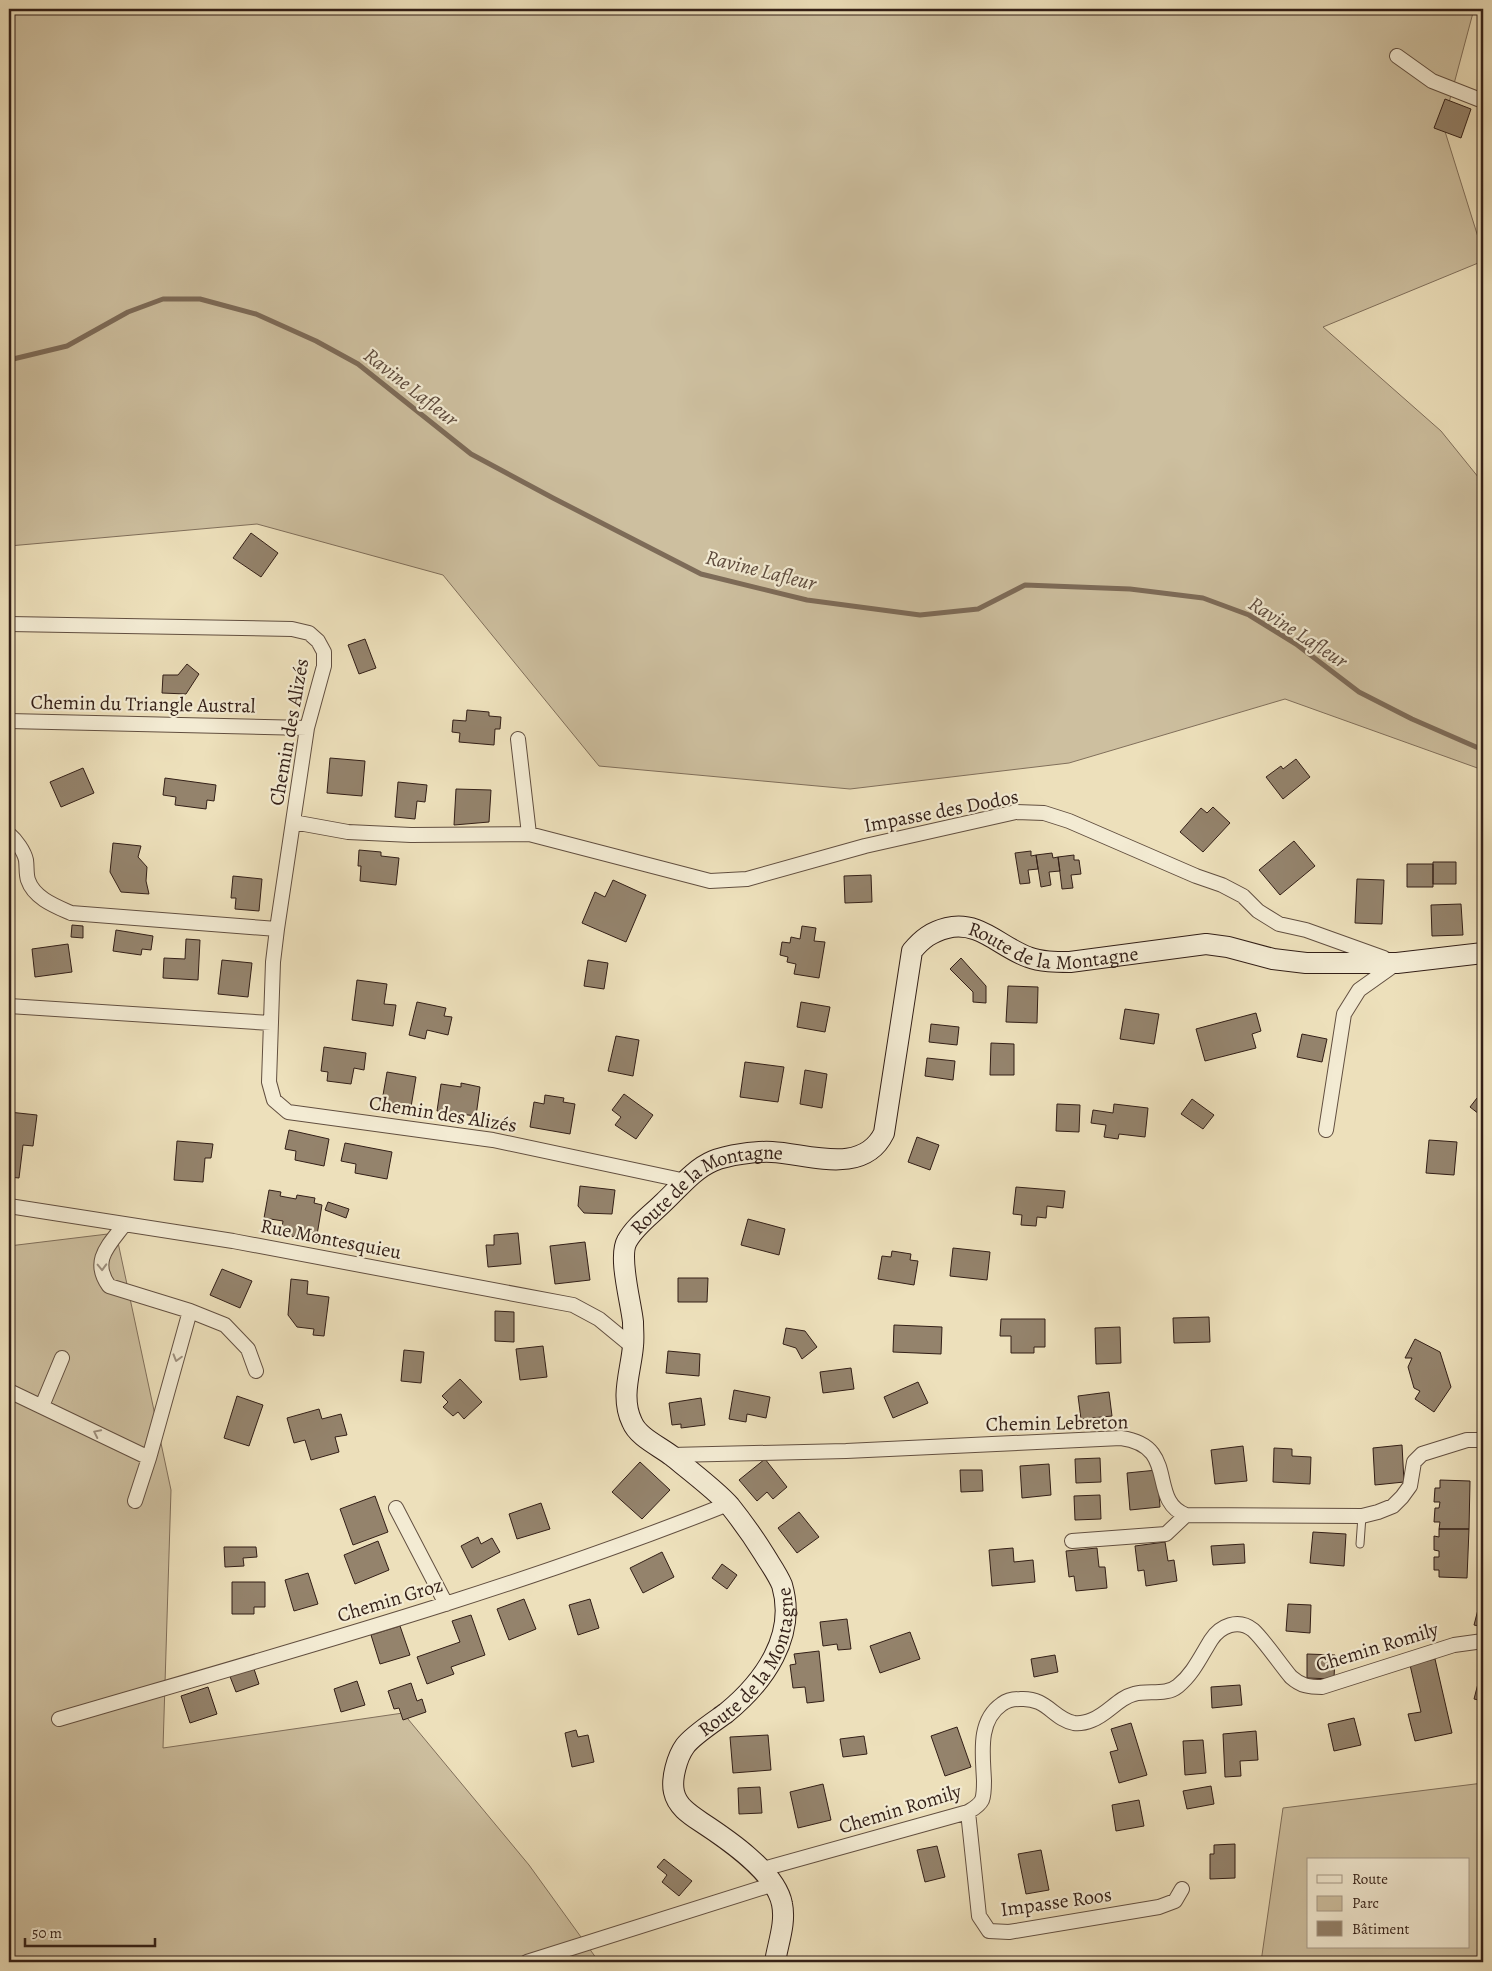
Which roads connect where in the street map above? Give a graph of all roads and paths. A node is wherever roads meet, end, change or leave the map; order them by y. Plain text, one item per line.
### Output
1 (1397, 56) dead end
2 (1483, 101) edge
3 (9, 624) edge
4 (9, 721) edge
5 (307, 728) junction
6 (518, 738) dead end
7 (293, 822) junction
8 (9, 834) edge
9 (530, 834) junction
10 (277, 929) junction
11 (1483, 953) edge
12 (1397, 963) junction
13 (9, 1006) edge
14 (271, 1023) junction
15 (1326, 1130) dead end
16 (686, 1181) junction
17 (9, 1206) edge
18 (124, 1225) junction
19 (190, 1311) junction
20 (633, 1347) junction
21 (62, 1358) dead end
22 (256, 1372) dead end
23 (9, 1391) edge
24 (42, 1406) junction
25 (1483, 1440) edge
26 (671, 1455) junction
27 (149, 1458) junction
28 (135, 1500) dead end
29 (728, 1504) junction
30 (396, 1508) dead end
31 (1186, 1515) junction
32 (1362, 1516) junction
33 (1072, 1541) dead end
34 (1360, 1544) dead end
35 (446, 1604) junction
36 (1483, 1641) edge
37 (59, 1719) dead end
38 (968, 1812) junction
39 (768, 1876) junction
40 (1182, 1889) dead end
41 (527, 1962) edge
42 (775, 1962) edge

1 - 2 street
3 - 5 street, Chemin des Alizés
4 - 5 street, Chemin du Triangle Austral
5 - 7 street, Chemin des Alizés
6 - 9 street
7 - 9 street, Impasse des Dodos
7 - 10 street, Chemin des Alizés
8 - 10 street
9 - 12 street, Impasse des Dodos
10 - 14 street, Chemin des Alizés
11 - 12 main road, Route de la Montagne
12 - 15 street
12 - 16 main road, Route de la Montagne
13 - 14 street
14 - 16 street, Chemin des Alizés
16 - 20 main road, Route de la Montagne
17 - 18 street, Rue Montesquieu
18 -> 19 street
18 - 20 street, Rue Montesquieu
19 - 22 street
19 -> 27 street
20 - 26 main road, Route de la Montagne
21 - 24 street
23 - 24 street
27 -> 24 street
25 - 32 street
26 - 29 main road, Route de la Montagne
26 - 31 street, Chemin Lebreton
27 - 28 street
29 - 35 street, Chemin Groz
29 - 39 main road, Route de la Montagne
30 - 35 street
31 - 32 street
31 - 33 street
32 - 34 lane
35 - 37 street, Chemin Groz
36 - 38 street, Chemin Romily
38 - 39 street, Chemin Romily
38 - 40 street, Impasse Roos
39 - 41 street, Chemin Romily
39 - 42 main road

